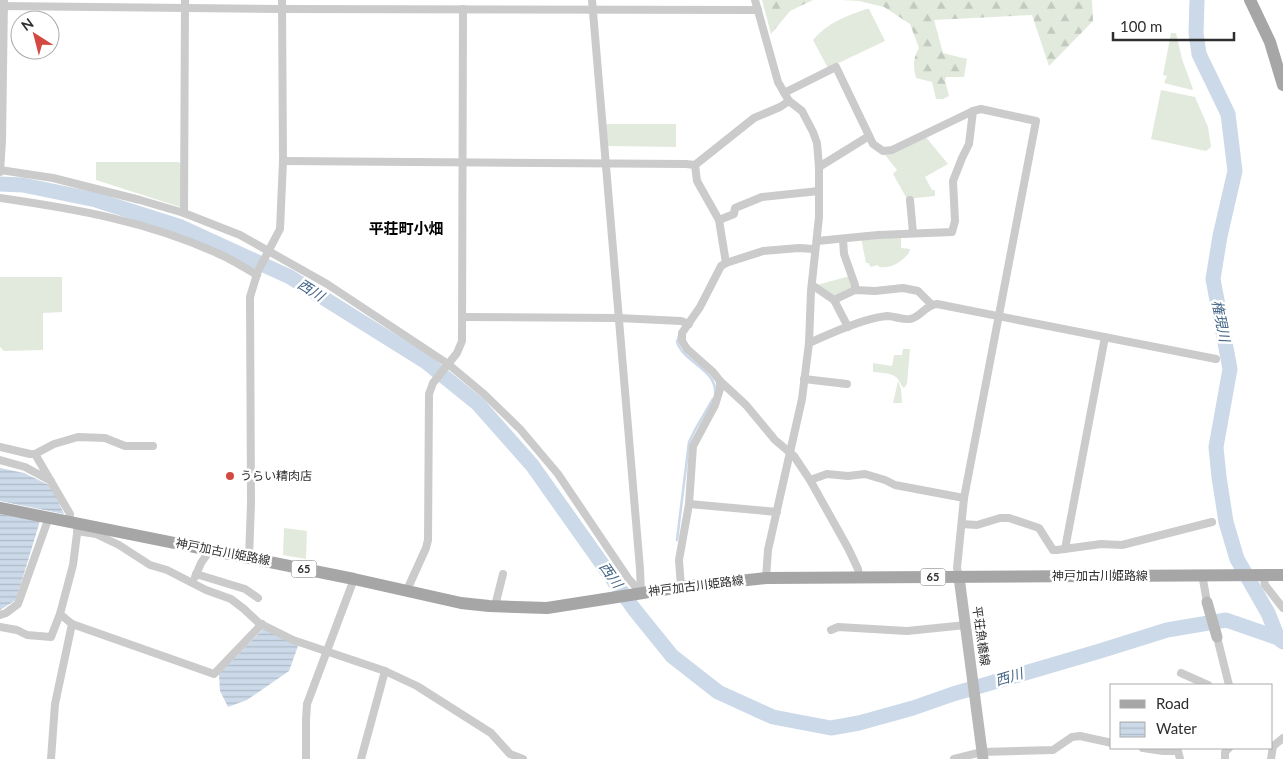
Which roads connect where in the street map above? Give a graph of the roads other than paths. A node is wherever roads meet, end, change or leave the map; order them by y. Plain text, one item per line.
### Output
1 (282, 0) edge
2 (592, 0) edge
3 (755, 0) edge
4 (1250, 0) edge
5 (2, 4) edge
6 (185, 4) edge
7 (282, 9) junction
8 (463, 9) junction
9 (592, 10) junction
10 (758, 10) junction
11 (1283, 85) edge
12 (784, 93) junction
13 (789, 101) junction
14 (974, 111) junction
15 (869, 136) junction
16 (282, 161) junction
17 (462, 162) junction
18 (605, 164) junction
19 (695, 165) junction
20 (819, 167) junction
21 (0, 171) edge
22 (819, 191) junction
23 (0, 198) edge
24 (910, 200) dead end
25 (184, 213) junction
26 (719, 220) junction
27 (913, 233) junction
28 (843, 239) junction
29 (816, 245) junction
30 (270, 251) junction
31 (726, 263) junction
32 (258, 273) junction
33 (812, 285) junction
34 (855, 290) junction
35 (834, 300) junction
36 (932, 305) junction
37 (999, 316) junction
38 (462, 317) junction
39 (618, 318) junction
40 (689, 324) junction
41 (848, 327) junction
42 (1105, 337) junction
43 (808, 343) junction
44 (1216, 360) dead end
45 (448, 364) junction
46 (804, 379) junction
47 (720, 381) junction
48 (847, 384) dead end
49 (153, 446) dead end
50 (0, 447) edge
51 (790, 452) junction
52 (35, 454) junction
53 (0, 460) edge
54 (810, 480) junction
55 (52, 482) junction
56 (964, 498) junction
57 (689, 504) junction
58 (0, 508) edge
59 (777, 512) junction
60 (49, 517) junction
61 (1212, 522) dead end
62 (962, 524) junction
63 (74, 526) junction
64 (1065, 549) junction
65 (210, 550) junction
66 (249, 558) junction
67 (196, 574) junction
68 (502, 574) dead end
69 (1202, 574) junction
70 (1261, 574) junction
71 (1283, 575) edge
72 (860, 576) junction
73 (959, 577) junction
74 (766, 578) junction
75 (354, 579) junction
76 (193, 584) junction
77 (681, 587) junction
78 (407, 590) junction
79 (638, 594) junction
80 (258, 598) dead end
81 (1208, 605) joint
82 (496, 606) junction
83 (1283, 608) edge
84 (60, 614) junction
85 (0, 615) edge
86 (72, 624) junction
87 (262, 624) junction
88 (966, 625) junction
89 (0, 627) edge
90 (831, 630) dead end
91 (1216, 635) joint
92 (326, 651) junction
93 (385, 671) junction
94 (1181, 673) dead end
95 (1206, 684) edge
96 (1228, 684) edge
97 (1283, 738) edge
98 (1110, 743) edge
99 (1273, 747) edge
100 (1150, 749) edge
101 (1054, 750) junction
102 (983, 755) edge
103 (51, 759) edge
104 (306, 759) edge
105 (361, 759) edge
106 (523, 759) edge
107 (954, 759) edge
108 (1057, 759) edge
109 (1180, 759) edge

1 - 7 street
2 - 9 street
3 - 10 street
4 - 11 main road
5 - 6 street
5 - 21 street
6 - 7 street
6 - 25 street
7 - 8 street
7 - 16 street
8 - 9 street
8 - 17 street
9 - 10 street
9 - 18 street
10 - 12 street
12 - 13 street
12 - 15 street
13 - 19 street
13 - 20 street
14 - 15 street
14 - 27 street
14 - 37 street
15 - 20 street
16 - 17 street
16 - 30 street
17 - 18 street
17 - 38 street
18 - 19 street
18 - 39 street
19 - 26 street
20 - 22 street
21 - 25 street
22 - 26 street
22 - 29 street
23 - 32 street
24 - 27 street
25 - 30 street
26 - 31 street
27 - 28 street
28 - 29 street
28 - 34 street
29 - 31 street
29 - 33 street
30 - 32 street
30 - 45 street
31 - 40 street
32 - 66 street
33 - 35 street
33 - 43 street
34 - 35 street
34 - 36 street
35 - 41 street
36 - 37 street
36 - 41 street
37 - 42 street
37 - 56 street
38 - 39 street
38 - 45 street
39 - 40 street
39 - 79 street
40 - 47 street
41 - 43 street
42 - 44 street
42 - 64 street
43 - 46 street
45 - 78 street
45 - 79 street
46 - 48 street
46 - 51 street
47 - 51 street
47 - 57 street
49 - 52 street
50 - 52 street
51 - 54 street
51 - 59 street
52 - 55 street
53 - 55 street
54 - 56 street
54 - 72 street
55 - 63 street
56 - 62 street
57 - 59 street
57 - 77 street
58 - 60 main road, 神戸加古川姫路線 / 65
59 - 74 street
60 - 63 main road, 神戸加古川姫路線 / 65
60 - 85 street
61 - 64 street
62 - 64 street
62 - 73 street
63 - 65 main road, 神戸加古川姫路線 / 65
63 - 76 street
63 - 84 street
65 - 66 main road, 神戸加古川姫路線 / 65
65 - 67 street
66 - 75 main road, 神戸加古川姫路線 / 65
67 - 76 street
67 - 80 street
68 - 82 street
69 - 70 main road, 神戸加古川姫路線 / 65
69 - 73 main road, 神戸加古川姫路線 / 65
69 - 81 street
70 - 71 main road, 神戸加古川姫路線 / 65
70 - 83 street
72 - 73 main road, 神戸加古川姫路線 / 65
72 - 74 main road, 神戸加古川姫路線 / 65
73 - 88 main road, 平荘魚橋線
74 - 77 main road, 神戸加古川姫路線 / 65
75 - 78 main road, 神戸加古川姫路線 / 65
75 - 92 street
76 - 87 street
77 - 79 main road, 神戸加古川姫路線 / 65
78 - 82 main road, 神戸加古川姫路線 / 65
79 - 82 main road, 神戸加古川姫路線 / 65
81 - 91 main road
84 - 86 street
84 - 89 street
86 - 87 street
86 - 103 street
87 - 92 street
88 - 90 street
88 - 102 main road, 平荘魚橋線
91 - 96 street
92 - 93 street
92 - 104 street
93 - 105 street
93 - 106 street
94 - 95 street
97 - 99 street
98 - 101 street
100 - 109 street
101 - 102 street
101 - 108 street
102 - 107 street

